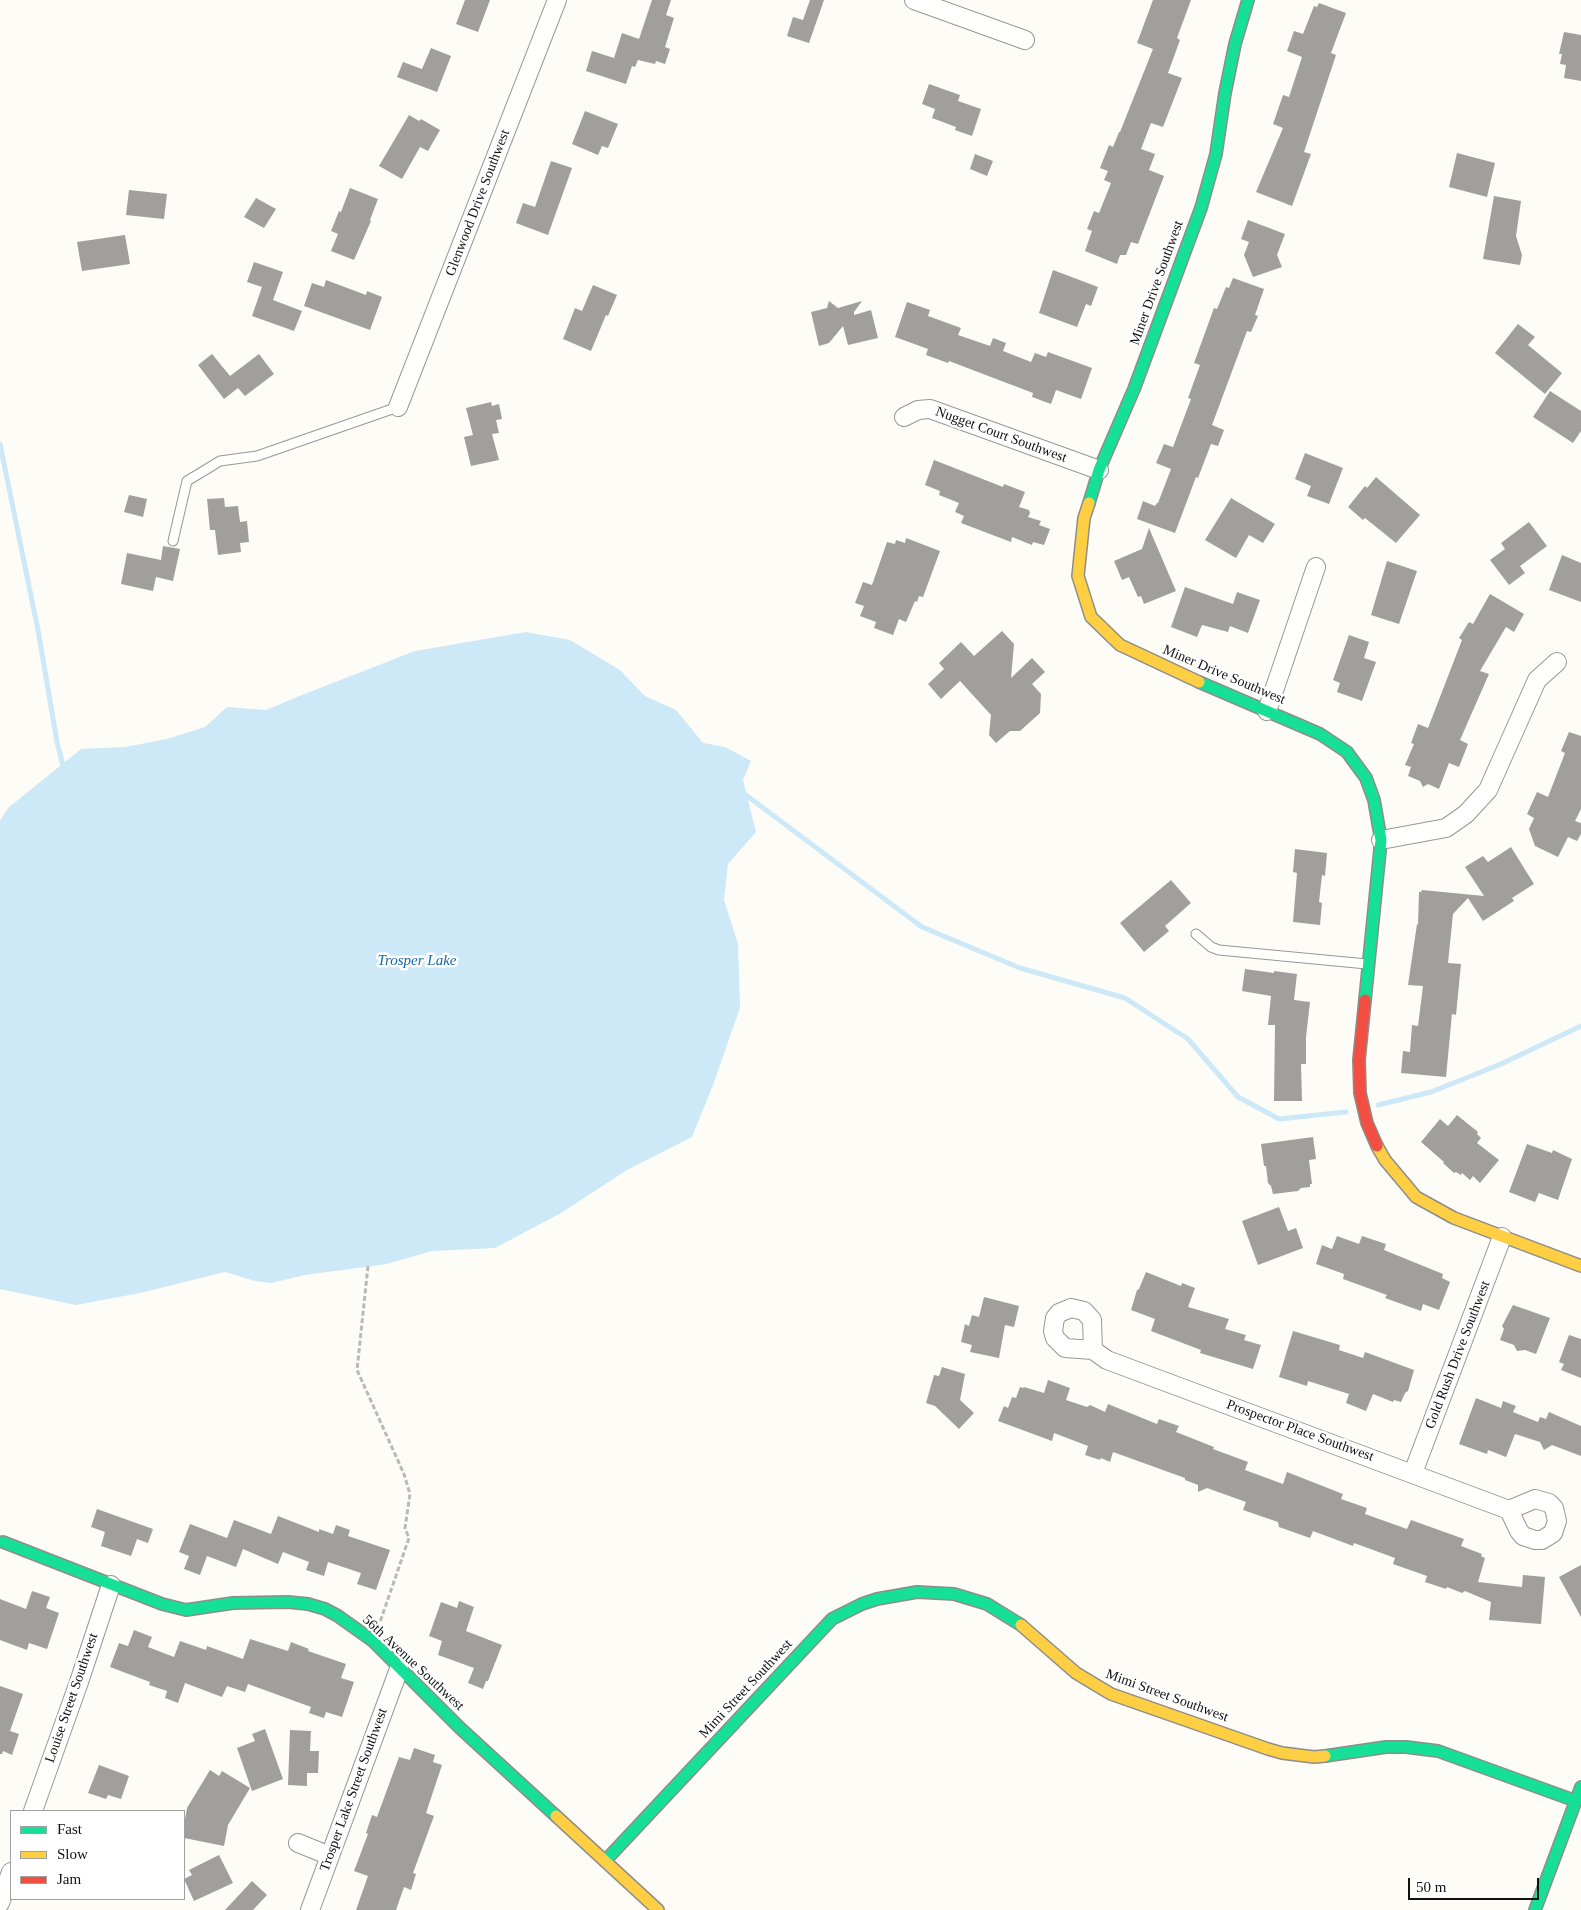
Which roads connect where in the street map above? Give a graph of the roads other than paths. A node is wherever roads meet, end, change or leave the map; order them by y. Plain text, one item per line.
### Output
1 (557, 0) edge
2 (914, 0) edge
3 (1248, 0) edge
4 (1025, 40) dead end
5 (398, 407) joint
6 (904, 417) dead end
7 (1098, 470) junction
8 (172, 541) dead end
9 (1316, 567) dead end
10 (1557, 662) dead end
11 (1267, 711) junction
12 (1382, 840) junction
13 (1196, 934) dead end
14 (1368, 964) junction
15 (1502, 1237) junction
16 (1581, 1266) edge
17 (1093, 1350) dead end
18 (1414, 1473) junction
19 (1509, 1510) dead end
20 (3, 1542) dead end
21 (110, 1585) junction
22 (399, 1669) junction
23 (1581, 1788) edge
24 (1576, 1801) junction
25 (33, 1810) edge
26 (298, 1843) dead end
27 (330, 1856) junction
28 (605, 1862) junction
29 (10, 1875) edge
30 (0, 1903) edge
31 (310, 1910) edge
32 (658, 1910) edge
33 (1536, 1910) edge

1 - 5 street, Glenwood Drive Southwest
2 - 4 street
3 - 7 street, Miner Drive Southwest
5 - 8 lane
6 - 7 street, Nugget Court Southwest
7 - 11 street, Miner Drive Southwest
9 - 11 street
10 - 12 street
11 - 12 street, Miner Drive Southwest
12 - 14 street, Miner Drive Southwest
13 - 14 lane
14 - 15 street, Miner Drive Southwest
15 - 16 street, Miner Drive Southwest
15 - 18 street, Gold Rush Drive Southwest
17 - 18 street, Prospector Place Southwest
18 - 19 street, Prospector Place Southwest
20 - 21 street, 56th Avenue Southwest
21 - 22 street, 56th Avenue Southwest
21 - 25 street, Louise Street Southwest
22 - 27 street, Trosper Lake Street Southwest
22 - 28 street, 56th Avenue Southwest
23 - 24 street
24 - 28 street, Mimi Street Southwest
24 - 33 street
26 - 27 street
27 - 31 street, Trosper Lake Street Southwest
28 - 32 street, 56th Avenue Southwest
29 - 30 street

